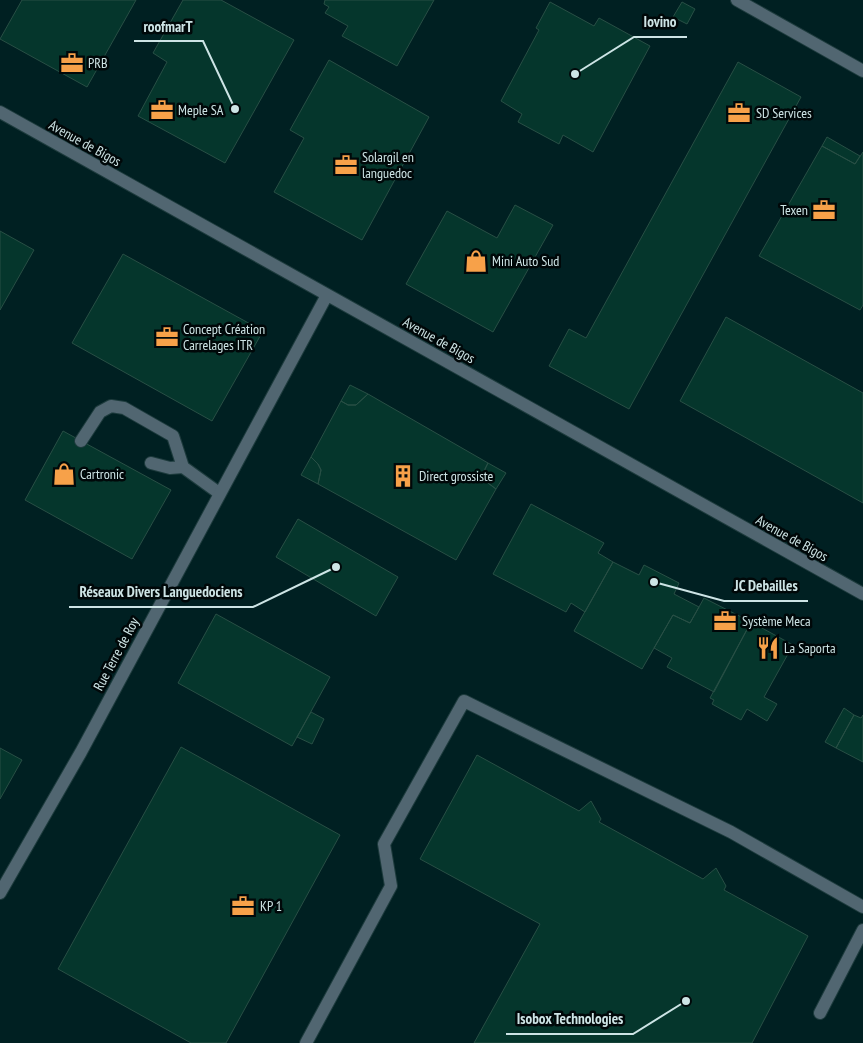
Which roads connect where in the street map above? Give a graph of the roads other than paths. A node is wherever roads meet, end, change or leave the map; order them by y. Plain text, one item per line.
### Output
1 (737, 0) edge
2 (863, 70) edge
3 (0, 112) edge
4 (327, 295) junction
5 (81, 441) dead end
6 (151, 463) dead end
7 (183, 467) junction
8 (220, 493) junction
9 (863, 594) edge
10 (0, 893) edge
11 (863, 907) edge
12 (863, 930) edge
13 (820, 1013) dead end
14 (306, 1043) edge

1 - 2 street
3 - 4 street, Avenue de Bigos
4 - 8 street, Rue Terre de Roy
4 - 9 street, Avenue de Bigos
5 - 7 street
6 - 7 street
7 - 8 street
8 - 10 street, Rue Terre de Roy
11 - 14 street
12 - 13 street

